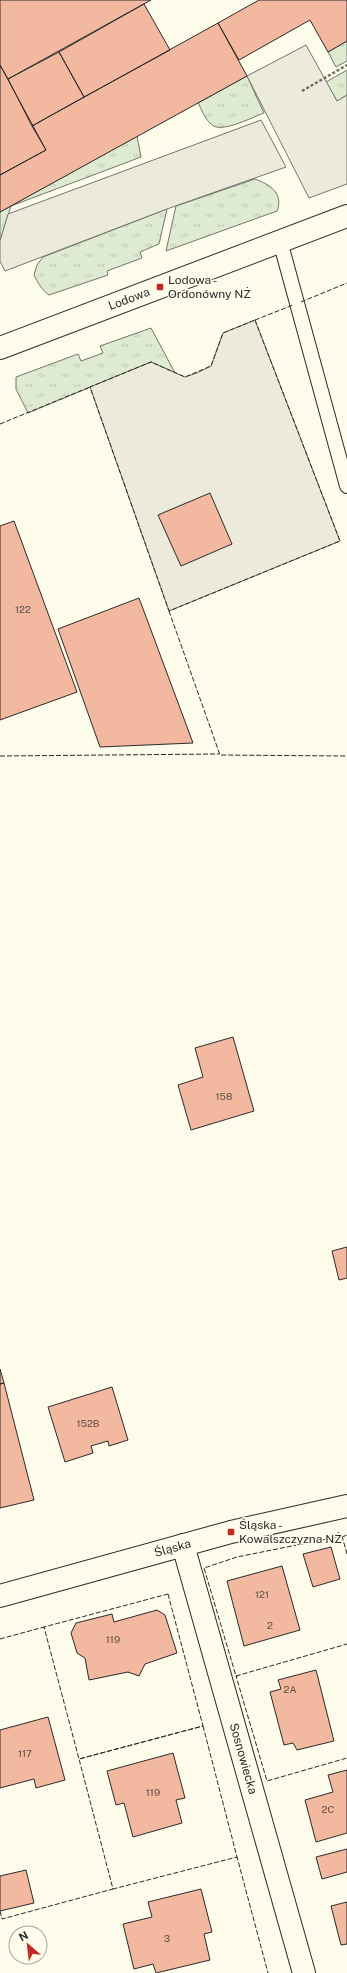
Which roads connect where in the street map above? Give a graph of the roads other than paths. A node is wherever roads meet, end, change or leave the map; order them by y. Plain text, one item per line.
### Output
1 (347, 216) edge
2 (280, 241) junction
3 (0, 348) edge
4 (347, 486) edge
5 (347, 1506) edge
6 (183, 1545) junction
7 (0, 1596) edge
8 (304, 1973) edge

1 - 2 street, Lodowa
2 - 3 street, Lodowa
2 - 4 lane
5 - 6 street, Śląska
6 - 7 street, Śląska
6 - 8 street, Sosnowiecka

